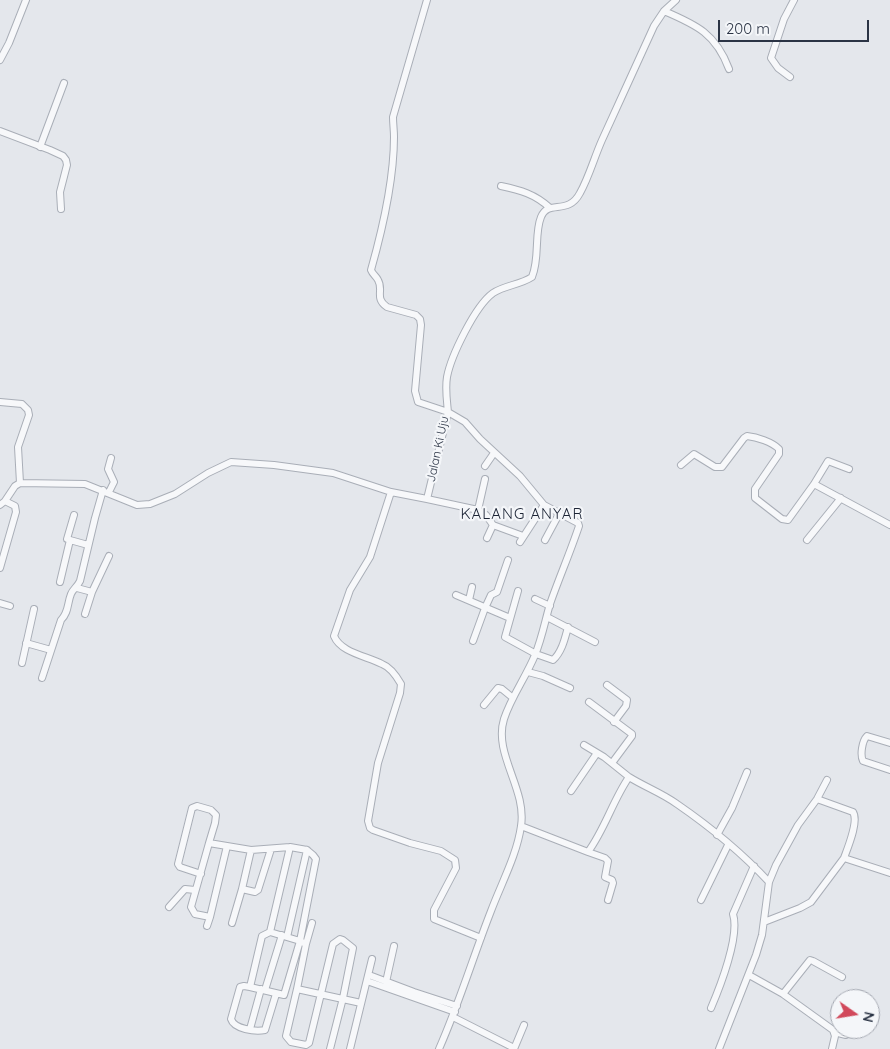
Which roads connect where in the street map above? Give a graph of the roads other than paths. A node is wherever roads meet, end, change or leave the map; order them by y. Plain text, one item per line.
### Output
1 (26, 0) edge
2 (426, 0) edge
3 (676, 0) edge
4 (794, 0) edge
5 (664, 11) junction
6 (0, 60) edge
7 (729, 69) dead end
8 (790, 77) dead end
9 (64, 82) dead end
10 (0, 131) edge
11 (40, 146) junction
12 (501, 186) dead end
13 (550, 208) junction
14 (61, 209) dead end
15 (0, 402) edge
16 (448, 412) junction
17 (494, 453) junction
18 (111, 458) dead end
19 (680, 465) dead end
20 (486, 466) dead end
21 (849, 469) dead end
22 (485, 479) dead end
23 (20, 483) junction
24 (814, 484) junction
25 (106, 491) junction
26 (391, 492) junction
27 (840, 498) junction
28 (427, 499) junction
29 (2, 503) edge
30 (544, 505) junction
31 (478, 510) junction
32 (559, 514) junction
33 (74, 515) dead end
34 (493, 525) junction
35 (890, 525) edge
36 (487, 538) dead end
37 (70, 540) junction
38 (545, 540) dead end
39 (807, 540) dead end
40 (88, 545) junction
41 (109, 556) dead end
42 (508, 560) dead end
43 (0, 568) edge
44 (60, 582) dead end
45 (472, 587) dead end
46 (77, 588) junction
47 (518, 591) dead end
48 (92, 592) junction
49 (456, 595) dead end
50 (534, 599) dead end
51 (469, 600) junction
52 (0, 603) edge
53 (10, 606) dead end
54 (550, 606) junction
55 (485, 608) junction
56 (34, 609) dead end
57 (85, 614) dead end
58 (547, 617) junction
59 (510, 618) junction
60 (568, 627) junction
61 (473, 641) dead end
62 (595, 642) dead end
63 (26, 644) junction
64 (51, 650) junction
65 (536, 654) junction
66 (22, 663) dead end
67 (528, 672) junction
68 (42, 678) dead end
69 (607, 685) dead end
70 (570, 688) dead end
71 (513, 698) junction
72 (589, 702) dead end
73 (484, 705) dead end
74 (614, 722) junction
75 (890, 743) edge
76 (584, 745) dead end
77 (597, 753) junction
78 (612, 763) junction
79 (890, 770) edge
80 (747, 772) dead end
81 (629, 777) junction
82 (827, 780) dead end
83 (571, 790) dead end
84 (817, 799) junction
85 (521, 826) junction
86 (717, 835) junction
87 (210, 843) junction
88 (728, 845) junction
89 (227, 846) junction
90 (290, 847) junction
91 (271, 849) junction
92 (251, 850) junction
93 (307, 850) junction
94 (588, 852) junction
95 (844, 858) junction
96 (754, 866) junction
97 (890, 873) edge
98 (201, 874) junction
99 (769, 882) junction
100 (242, 889) junction
101 (195, 890) junction
102 (608, 900) dead end
103 (701, 900) dead end
104 (169, 908) dead end
105 (210, 917) junction
106 (232, 922) dead end
107 (764, 922) junction
108 (312, 923) dead end
109 (207, 926) dead end
110 (270, 932) junction
111 (285, 936) junction
112 (481, 938) junction
113 (300, 941) junction
114 (306, 944) junction
115 (394, 946) dead end
116 (372, 959) dead end
117 (749, 975) junction
118 (842, 977) dead end
119 (368, 978) junction
120 (386, 982) junction
121 (250, 987) junction
122 (297, 989) junction
123 (263, 990) junction
124 (320, 993) junction
125 (276, 994) junction
126 (783, 994) junction
127 (343, 998) junction
128 (361, 1003) junction
129 (711, 1008) dead end
130 (455, 1012) junction
131 (524, 1025) dead end
132 (250, 1029) junction
133 (830, 1029) edge
134 (330, 1049) edge
135 (350, 1049) edge
136 (439, 1049) edge
137 (514, 1049) edge
138 (719, 1049) edge

1 - 6 street
2 - 16 street, Jalan Ki Uju
3 - 5 street
4 - 8 street
5 - 7 street
5 - 13 street
9 - 11 street
10 - 11 street
11 - 14 street
12 - 13 street
13 - 16 street
15 - 23 street
16 - 17 street
16 - 28 street, Jalan Ki Uju
17 - 20 street
17 - 30 street
18 - 25 street
19 - 24 street
21 - 24 street
22 - 31 street
23 - 25 street, Jalan Ki Uju
23 - 29 street
24 - 27 street
25 - 26 street, Jalan Ki Uju
25 - 40 street
26 - 28 street, Jalan Ki Uju
26 - 112 street
27 - 35 street
27 - 39 street
28 - 31 street
29 - 43 street
30 - 32 street
30 - 34 street
31 - 34 street
32 - 38 street
32 - 54 street
33 - 37 street
34 - 36 street
37 - 40 street
37 - 44 street
40 - 46 street
41 - 48 street
42 - 55 street
45 - 51 street
46 - 48 street
46 - 64 street
47 - 59 street
48 - 57 street
49 - 51 street
50 - 54 street
51 - 55 street
52 - 53 street
54 - 58 street
55 - 59 street
55 - 61 street
56 - 63 street
58 - 60 street
58 - 65 street
59 - 65 street
60 - 62 street
60 - 65 street
63 - 64 street
63 - 66 street
64 - 68 street
65 - 67 street
67 - 70 street
67 - 71 street
69 - 74 street
71 - 73 street
71 - 85 street
72 - 74 street
74 - 78 street
75 - 79 street
76 - 77 street
77 - 78 street
77 - 83 street
78 - 81 street
80 - 86 street
81 - 86 street
81 - 94 street
82 - 84 street
84 - 95 street
84 - 99 street
85 - 94 street
85 - 112 street
86 - 88 street
87 - 89 street
87 - 98 street
87 - 98 street
88 - 96 street
88 - 103 street
89 - 92 street
89 - 105 street
90 - 91 street
90 - 93 street
90 - 110 street
91 - 92 street
91 - 100 street
92 - 100 street
93 - 111 street
93 - 113 street
94 - 102 street
95 - 97 street
95 - 107 street
96 - 99 street
96 - 129 street
98 - 101 street
99 - 107 street
100 - 106 street
101 - 104 street
101 - 105 street
105 - 109 street
107 - 117 street
108 - 114 street
110 - 111 street
110 - 121 street
111 - 113 street
111 - 123 street
112 - 130 street
113 - 114 street
113 - 125 street
114 - 122 street
115 - 120 street
116 - 119 street
117 - 126 street
117 - 138 street
118 - 126 street
119 - 120 street
119 - 128 street
119 - 130 street
120 - 130 street
121 - 123 street
121 - 132 street
122 - 124 street
122 - 124 street
123 - 125 street
123 - 132 street
124 - 127 street
124 - 127 street
125 - 132 street
126 - 133 street
127 - 128 street
127 - 134 street
128 - 135 street
130 - 136 street
130 - 137 street
131 - 137 street

